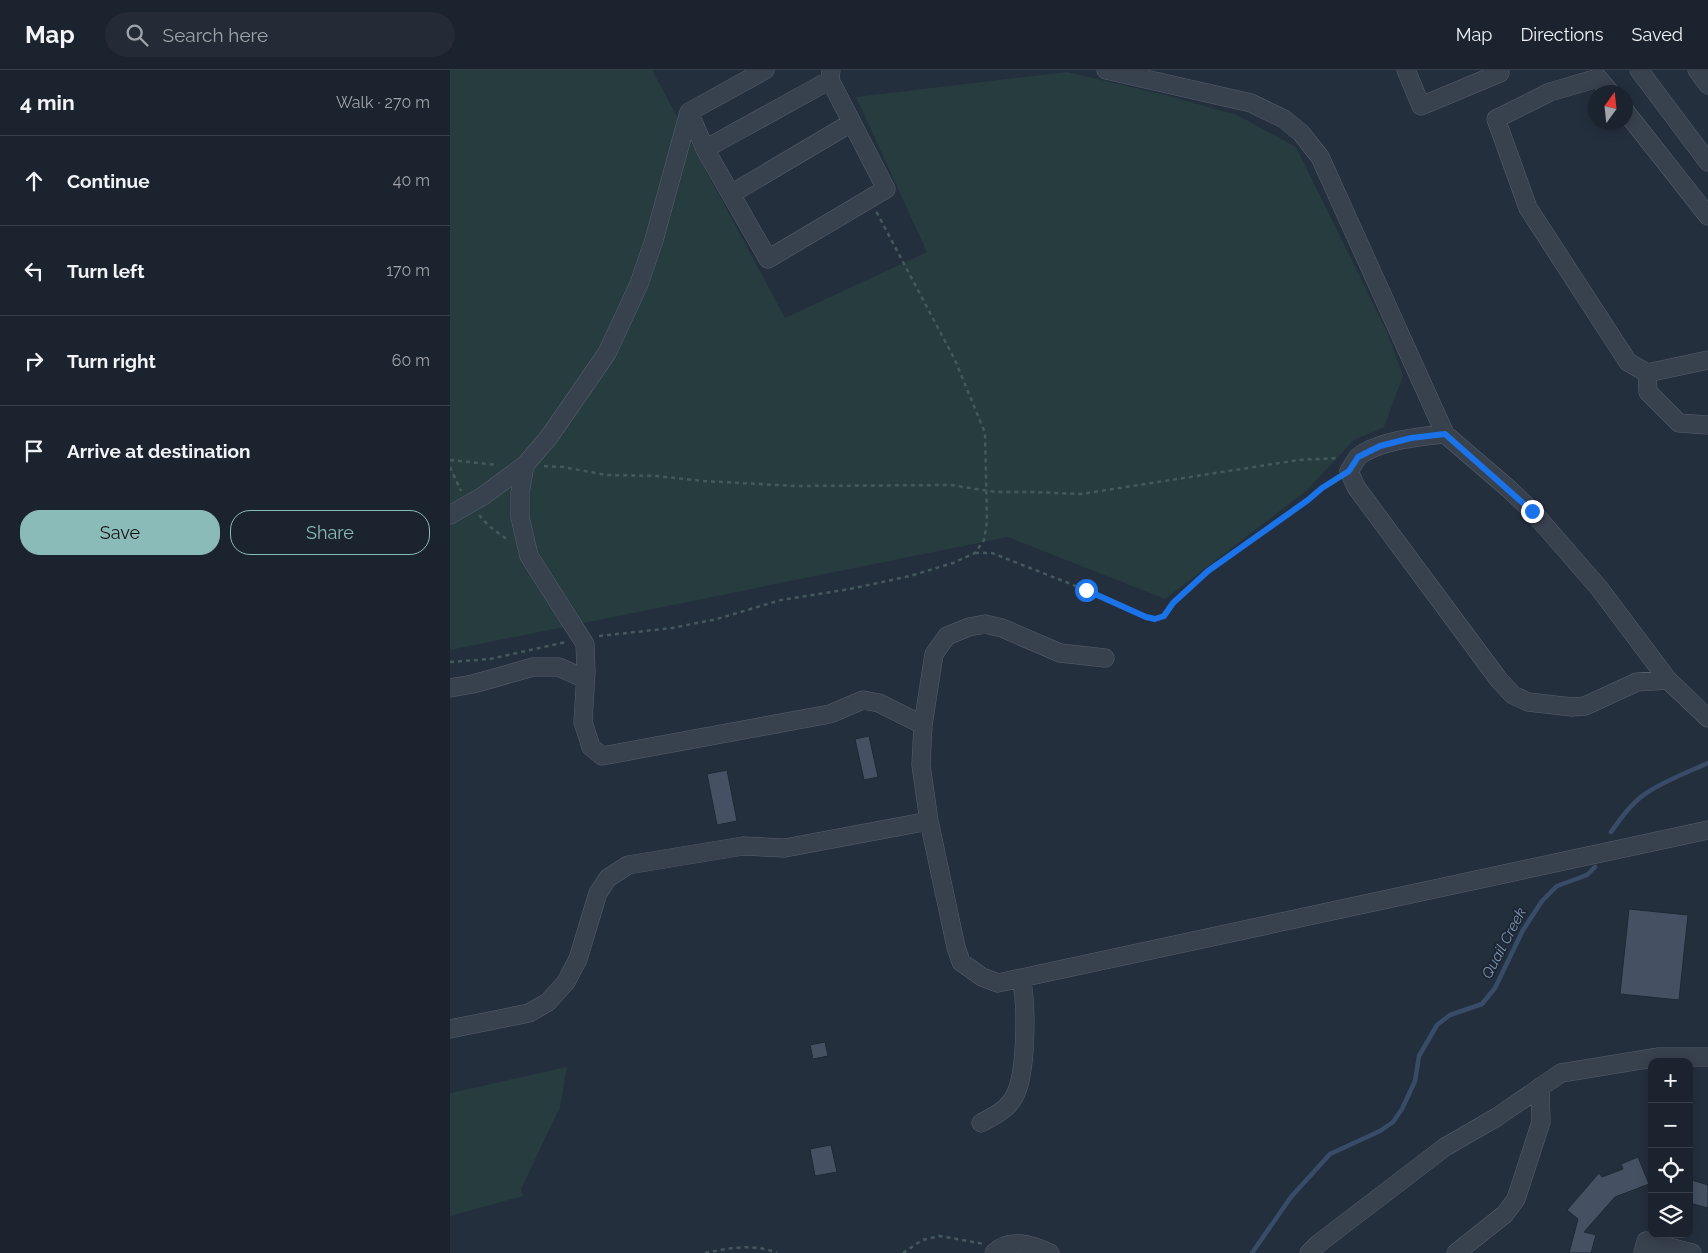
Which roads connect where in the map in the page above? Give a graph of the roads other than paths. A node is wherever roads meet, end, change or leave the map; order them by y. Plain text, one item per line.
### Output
1 (765, 70) edge
2 (1106, 70) edge
3 (1406, 70) edge
4 (1498, 70) edge
5 (1639, 70) edge
6 (1697, 70) edge
7 (830, 75) edge
8 (1604, 85) edge
9 (1708, 85) edge
10 (689, 112) junction
11 (1633, 121) edge
12 (851, 123) junction
13 (705, 149) junction
14 (1708, 162) edge
15 (731, 194) junction
16 (1708, 216) edge
17 (1708, 360) edge
18 (1647, 373) junction
19 (1708, 424) edge
20 (1445, 434) junction
21 (525, 465) junction
22 (450, 515) edge
23 (1105, 658) dead end
24 (585, 679) junction
25 (1668, 680) junction
26 (450, 688) edge
27 (1708, 718) edge
28 (923, 725) junction
29 (929, 821) junction
30 (1708, 830) edge
31 (1021, 978) junction
32 (450, 1029) edge
33 (1708, 1057) edge
34 (1540, 1087) junction
35 (981, 1123) dead end
36 (1645, 1247) edge
37 (997, 1250) edge
38 (1050, 1253) edge
39 (1309, 1253) edge
40 (1456, 1253) edge
41 (1692, 1253) edge

1 - 10 street
2 - 20 street
3 - 4 street
5 - 14 street
6 - 9 street
7 - 12 street
7 - 13 street
8 - 18 street
10 - 13 street
10 - 21 street
11 - 16 street
12 - 15 street
12 - 15 street
13 - 15 street
17 - 18 street
18 - 19 street
20 - 25 street
20 - 25 street
21 - 22 street
21 - 24 street
23 - 28 street
24 - 26 street
24 - 28 street
25 - 27 street
28 - 29 street
29 - 31 street
29 - 32 street
30 - 31 street
31 - 35 street
33 - 34 street
34 - 39 street
34 - 40 street
36 - 41 street
37 - 38 street

